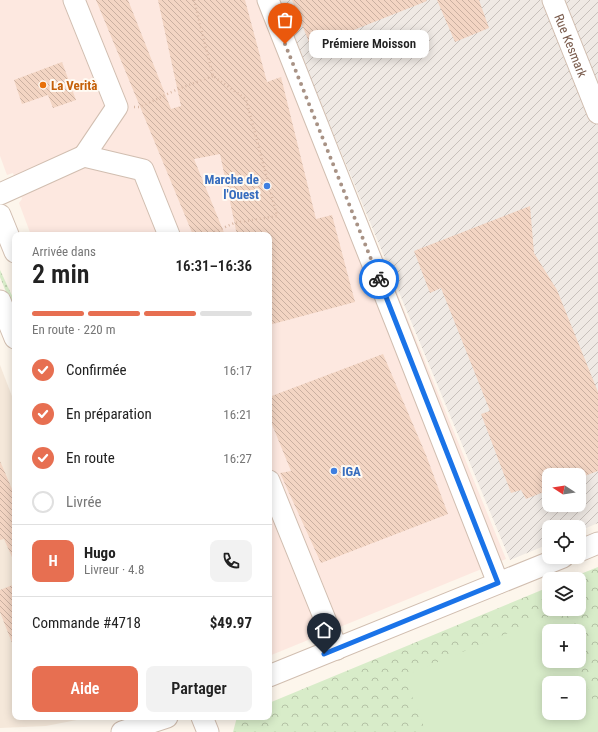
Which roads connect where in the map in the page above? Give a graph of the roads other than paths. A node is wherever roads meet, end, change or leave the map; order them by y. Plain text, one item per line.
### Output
1 (74, 0) edge
2 (268, 0) edge
3 (552, 0) edge
4 (598, 113) edge
5 (84, 156) junction
6 (0, 194) edge
7 (0, 215) edge
8 (168, 232) edge
9 (12, 245) edge
10 (0, 301) edge
11 (12, 331) edge
12 (272, 488) edge
13 (598, 543) edge
14 (586, 548) edge
15 (546, 564) edge
16 (498, 583) junction
17 (337, 649) junction
18 (272, 675) edge
19 (203, 720) edge
20 (167, 721) edge
21 (122, 732) edge
22 (208, 732) edge

1 - 5 street
2 - 16 street
3 - 4 street, Rue Kesmark
5 - 6 street
5 - 8 street
7 - 9 street
10 - 11 street
12 - 17 street
13 - 14 street
15 - 16 street
16 - 17 street
17 - 18 street
19 - 22 street
20 - 21 street

